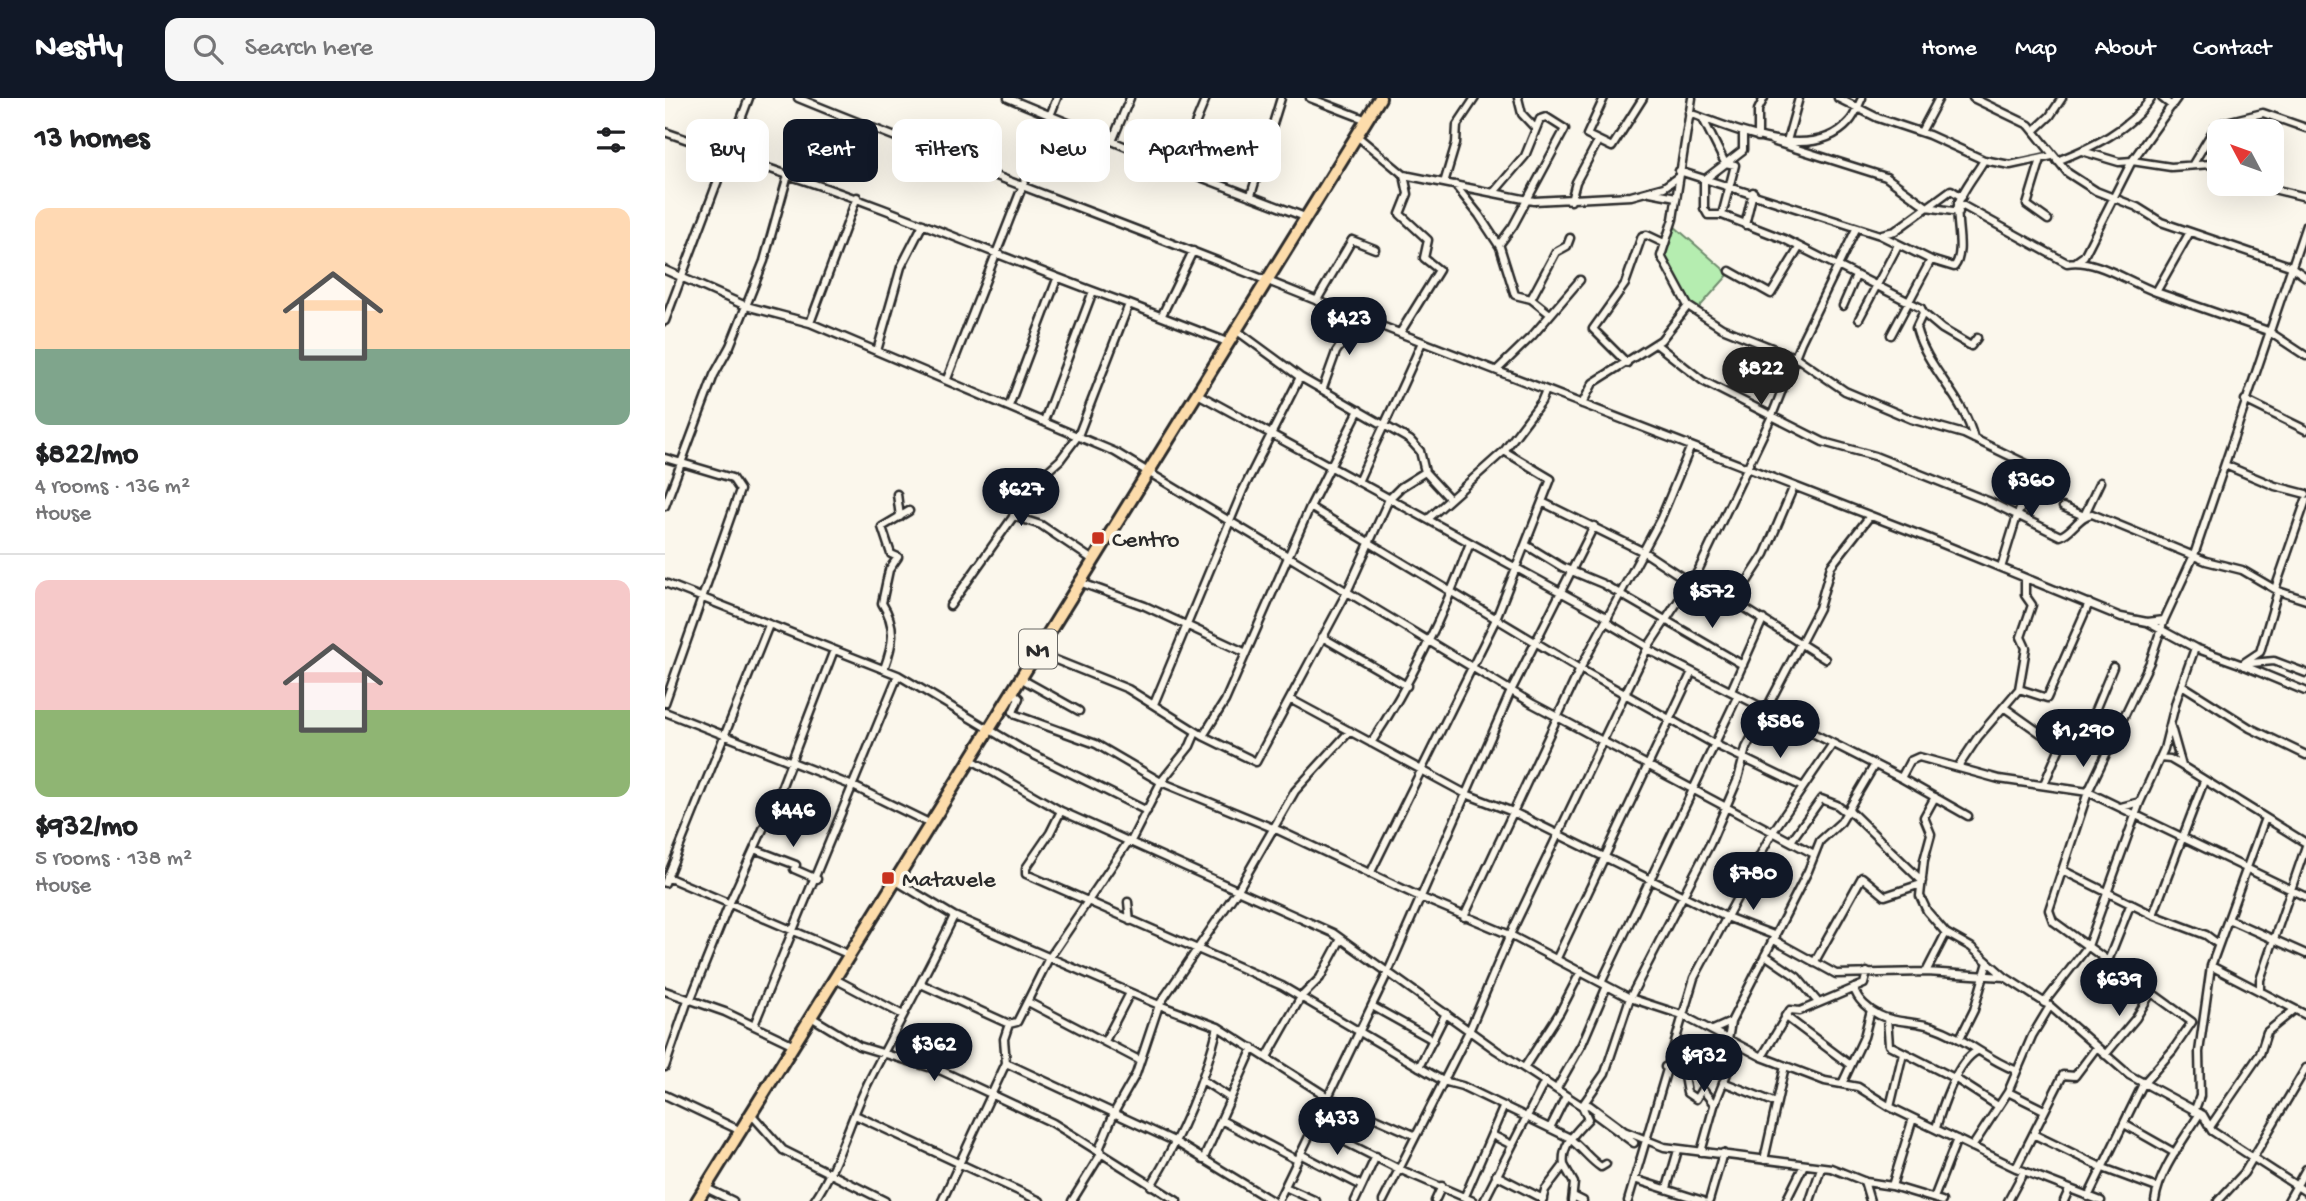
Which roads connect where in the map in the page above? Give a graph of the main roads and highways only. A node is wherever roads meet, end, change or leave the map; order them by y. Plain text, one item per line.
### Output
1 (1380, 98) edge
2 (697, 1201) edge

1 - 2 highway, N1

